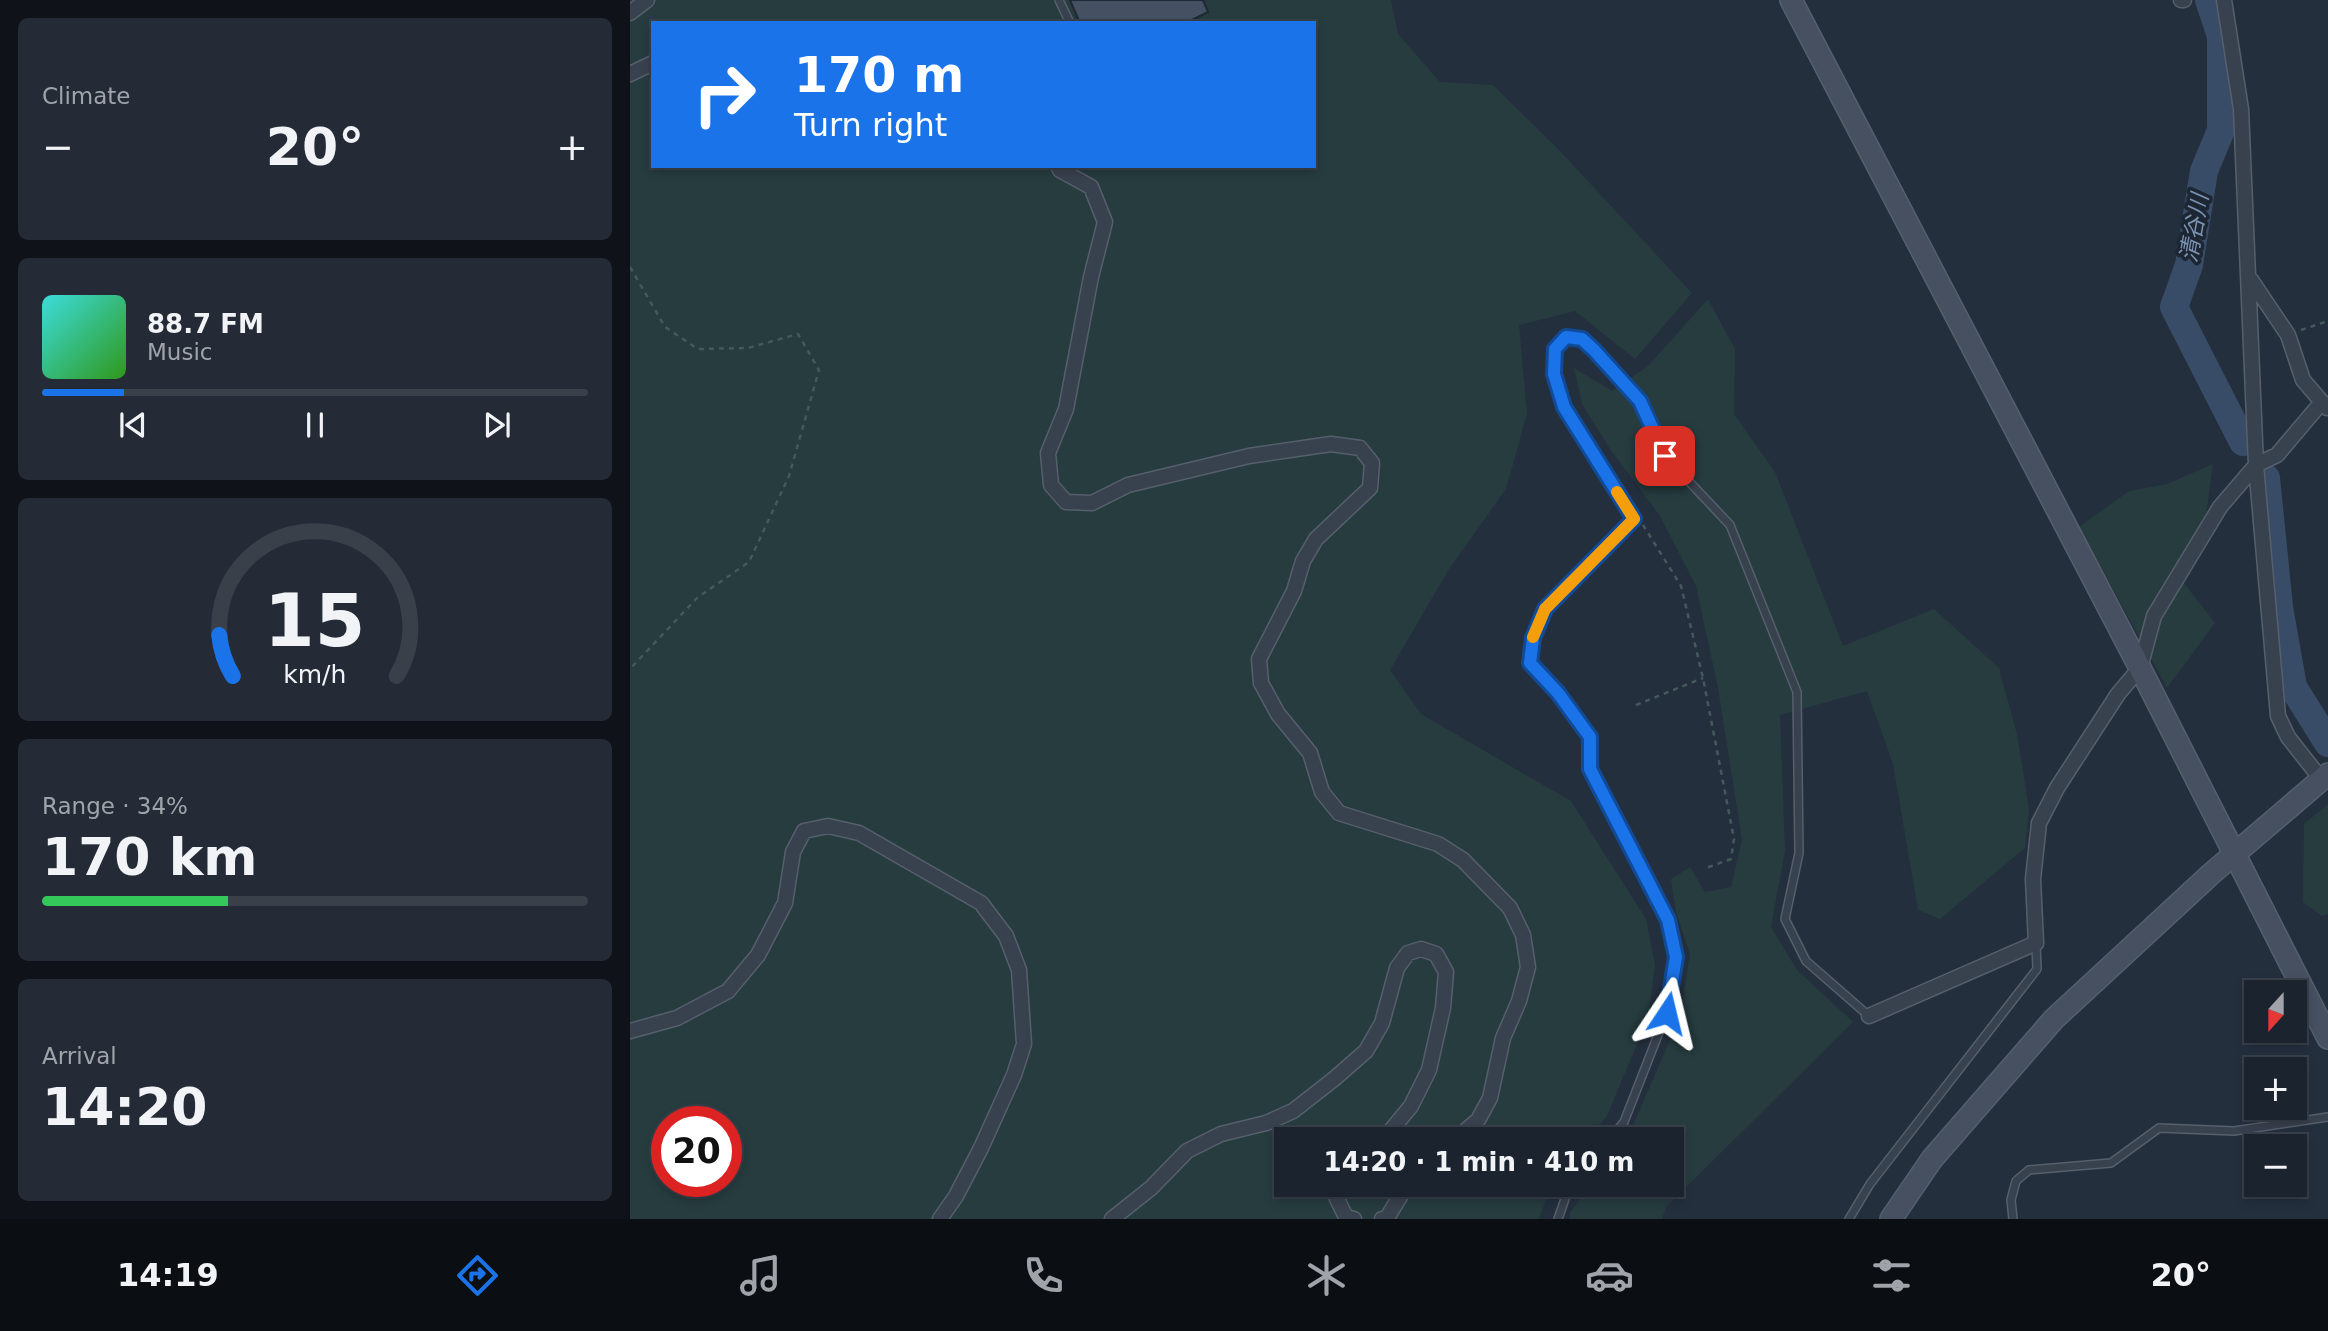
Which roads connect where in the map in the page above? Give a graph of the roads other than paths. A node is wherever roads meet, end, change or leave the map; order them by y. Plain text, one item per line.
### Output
1 (647, 0) edge
2 (1059, 0) edge
3 (1791, 0) edge
4 (2224, 0) edge
5 (630, 13) edge
6 (1069, 21) edge
7 (651, 65) edge
8 (630, 74) edge
9 (1059, 168) edge
10 (2250, 279) junction
11 (2324, 406) edge
12 (2256, 465) junction
13 (2140, 668) junction
14 (2324, 777) edge
15 (2234, 854) junction
16 (2036, 943) junction
17 (1869, 1016) joint
18 (630, 1031) edge
19 (2328, 1038) edge
20 (2328, 1118) edge
21 (1393, 1127) edge
22 (1470, 1127) edge
23 (1619, 1127) edge
24 (1337, 1197) edge
25 (1400, 1197) edge
26 (1566, 1197) edge
27 (940, 1219) edge
28 (1112, 1219) edge
29 (1354, 1219) edge
30 (1382, 1219) edge
31 (1558, 1219) edge
32 (1849, 1219) edge
33 (1891, 1219) edge
34 (2013, 1219) edge

1 - 5 street
2 - 6 lane
3 - 13 street
4 - 10 street
7 - 8 street
9 - 22 street
10 - 11 street
10 - 12 street
11 - 12 street
12 - 13 street
12 - 14 street
13 - 15 street
13 - 16 street
14 - 15 street
15 - 19 street
15 - 33 street
16 - 17 street
16 - 32 lane
17 - 23 lane
18 - 27 street
20 - 34 lane
21 - 28 street
24 - 29 street
25 - 30 street
26 - 31 lane

